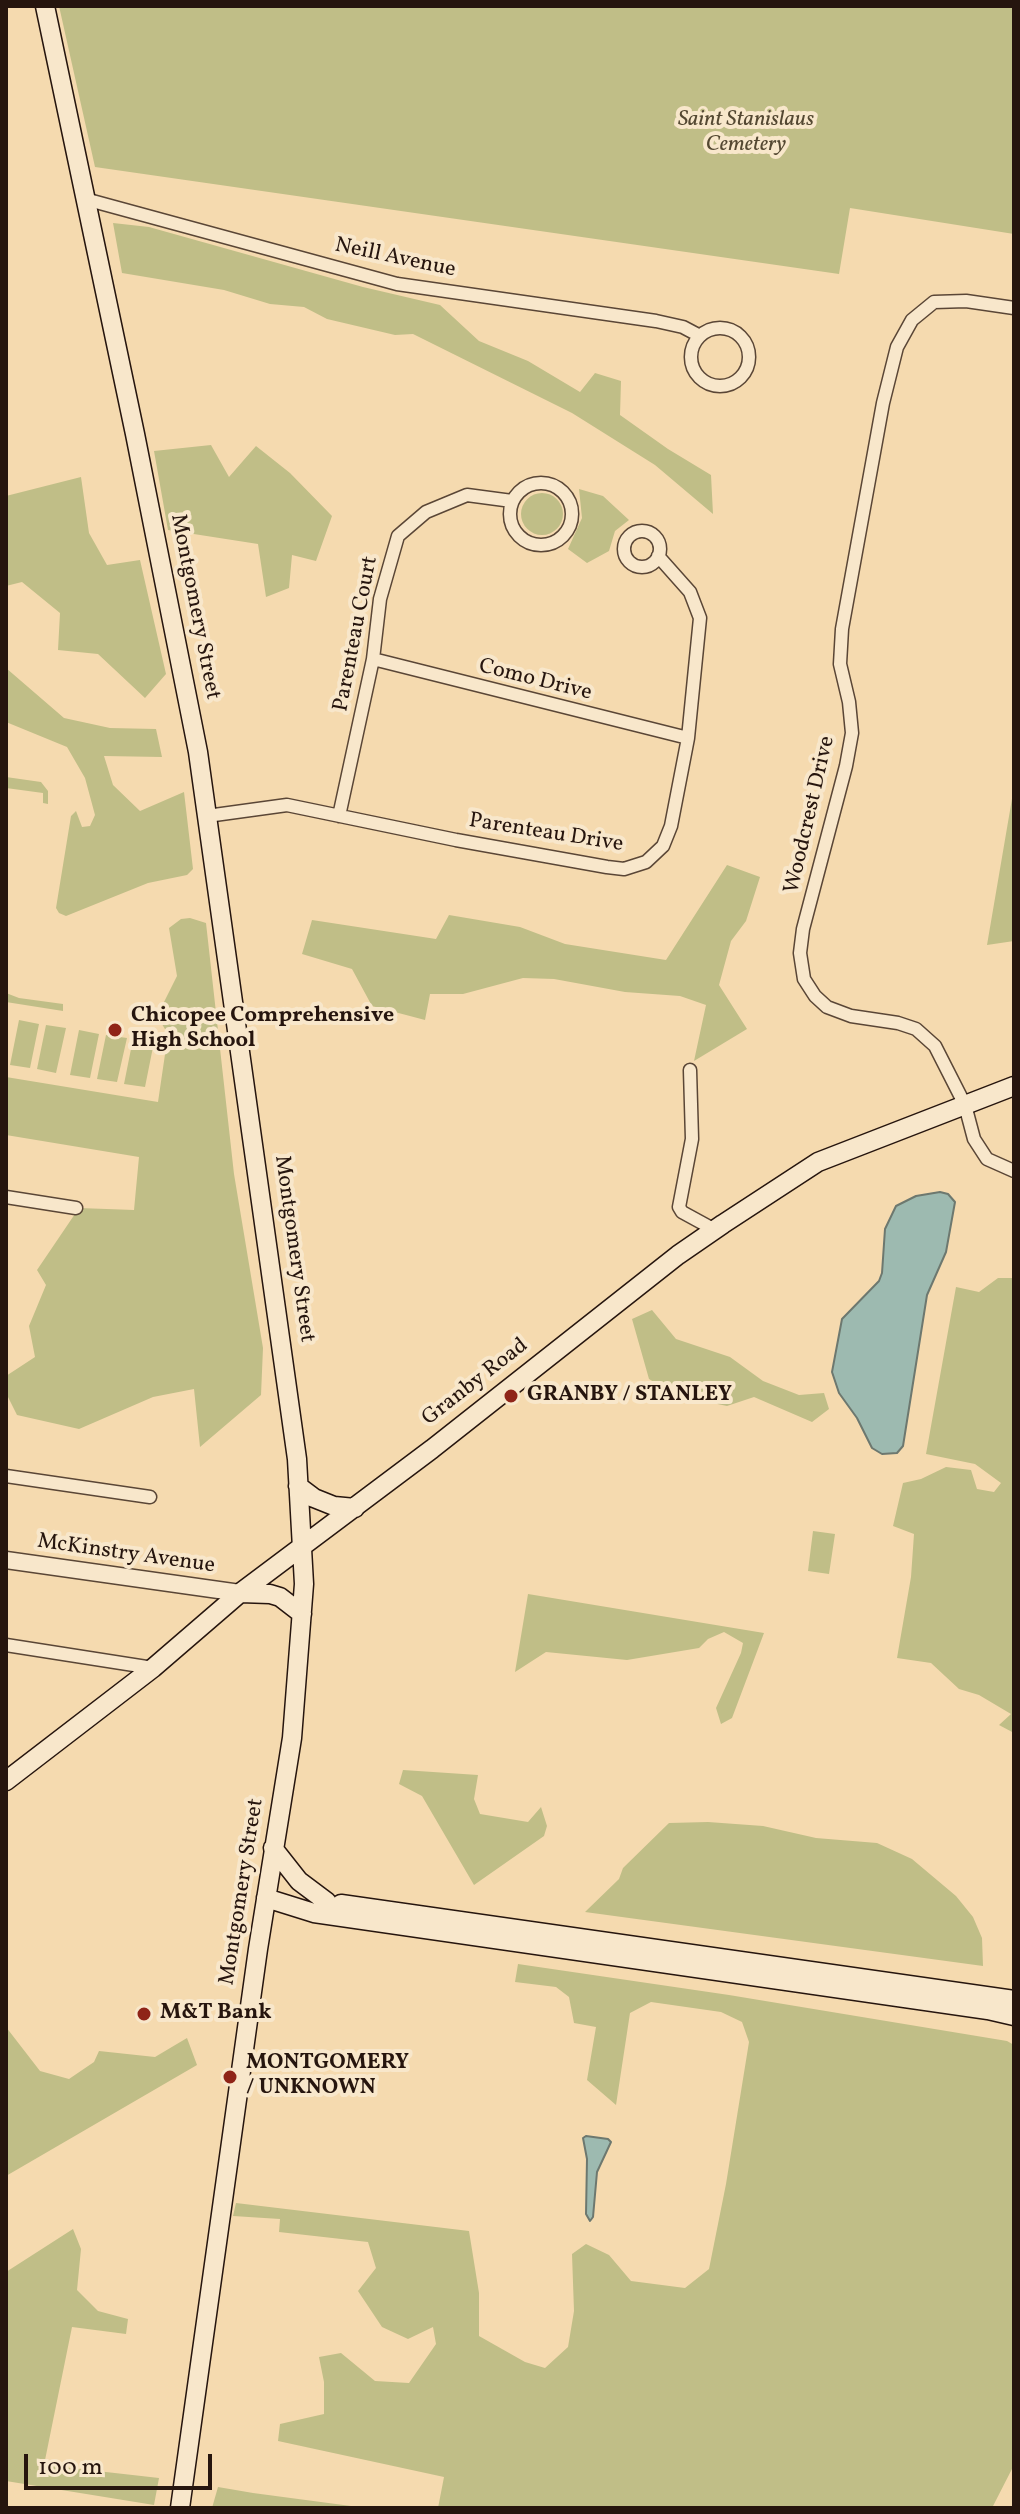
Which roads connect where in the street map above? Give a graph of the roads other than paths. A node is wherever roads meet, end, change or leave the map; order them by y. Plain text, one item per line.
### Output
1 (45, 6) edge
2 (85, 199) junction
3 (1014, 308) edge
4 (700, 336) junction
5 (512, 501) junction
6 (658, 556) dead end
7 (373, 659) junction
8 (688, 738) junction
9 (207, 816) junction
10 (339, 816) junction
11 (690, 1070) dead end
12 (1014, 1086) edge
13 (965, 1105) junction
14 (1014, 1171) edge
15 (6, 1197) edge
16 (76, 1208) dead end
17 (715, 1230) junction
18 (6, 1476) edge
19 (298, 1486) junction
20 (150, 1497) dead end
21 (355, 1508) junction
22 (302, 1549) junction
23 (6, 1560) edge
24 (240, 1593) junction
25 (302, 1614) junction
26 (6, 1645) edge
27 (153, 1668) junction
28 (6, 1781) edge
29 (273, 1848) junction
30 (266, 1898) junction
31 (327, 1902) junction
32 (1014, 2000) edge
33 (1014, 2016) edge
34 (180, 2508) edge

1 - 2 main road, Montgomery Street
2 - 4 street, Neill Avenue
2 - 9 main road, Montgomery Street
3 - 13 street, Woodcrest Drive
4 - 4 street, Neill Avenue
5 - 5 street
5 - 7 street, Parenteau Court
6 - 8 street, Parenteau Drive
7 - 8 street, Como Drive
7 - 10 street, Parenteau Court
8 - 10 street, Parenteau Drive
9 - 10 street, Parenteau Drive
9 - 19 main road, Montgomery Street
11 - 17 street
12 - 13 main road, Granby Road
13 - 14 street
13 - 17 main road, Granby Road
15 - 16 street
17 - 21 main road, Granby Road
18 - 20 street
19 - 21 main road
19 - 22 main road, Montgomery Street
21 - 22 main road, Granby Road
22 - 24 main road, Granby Road
22 - 25 main road, Montgomery Street
23 - 24 street, McKinstry Avenue
24 - 25 main road
24 - 27 main road, Granby Road
25 - 29 main road, Montgomery Street
26 - 27 street
27 - 28 main road, Granby Road
29 - 30 main road, Montgomery Street
29 - 31 main road
30 - 31 main road
30 - 33 main road
30 - 34 main road, Montgomery Street
31 - 32 main road

